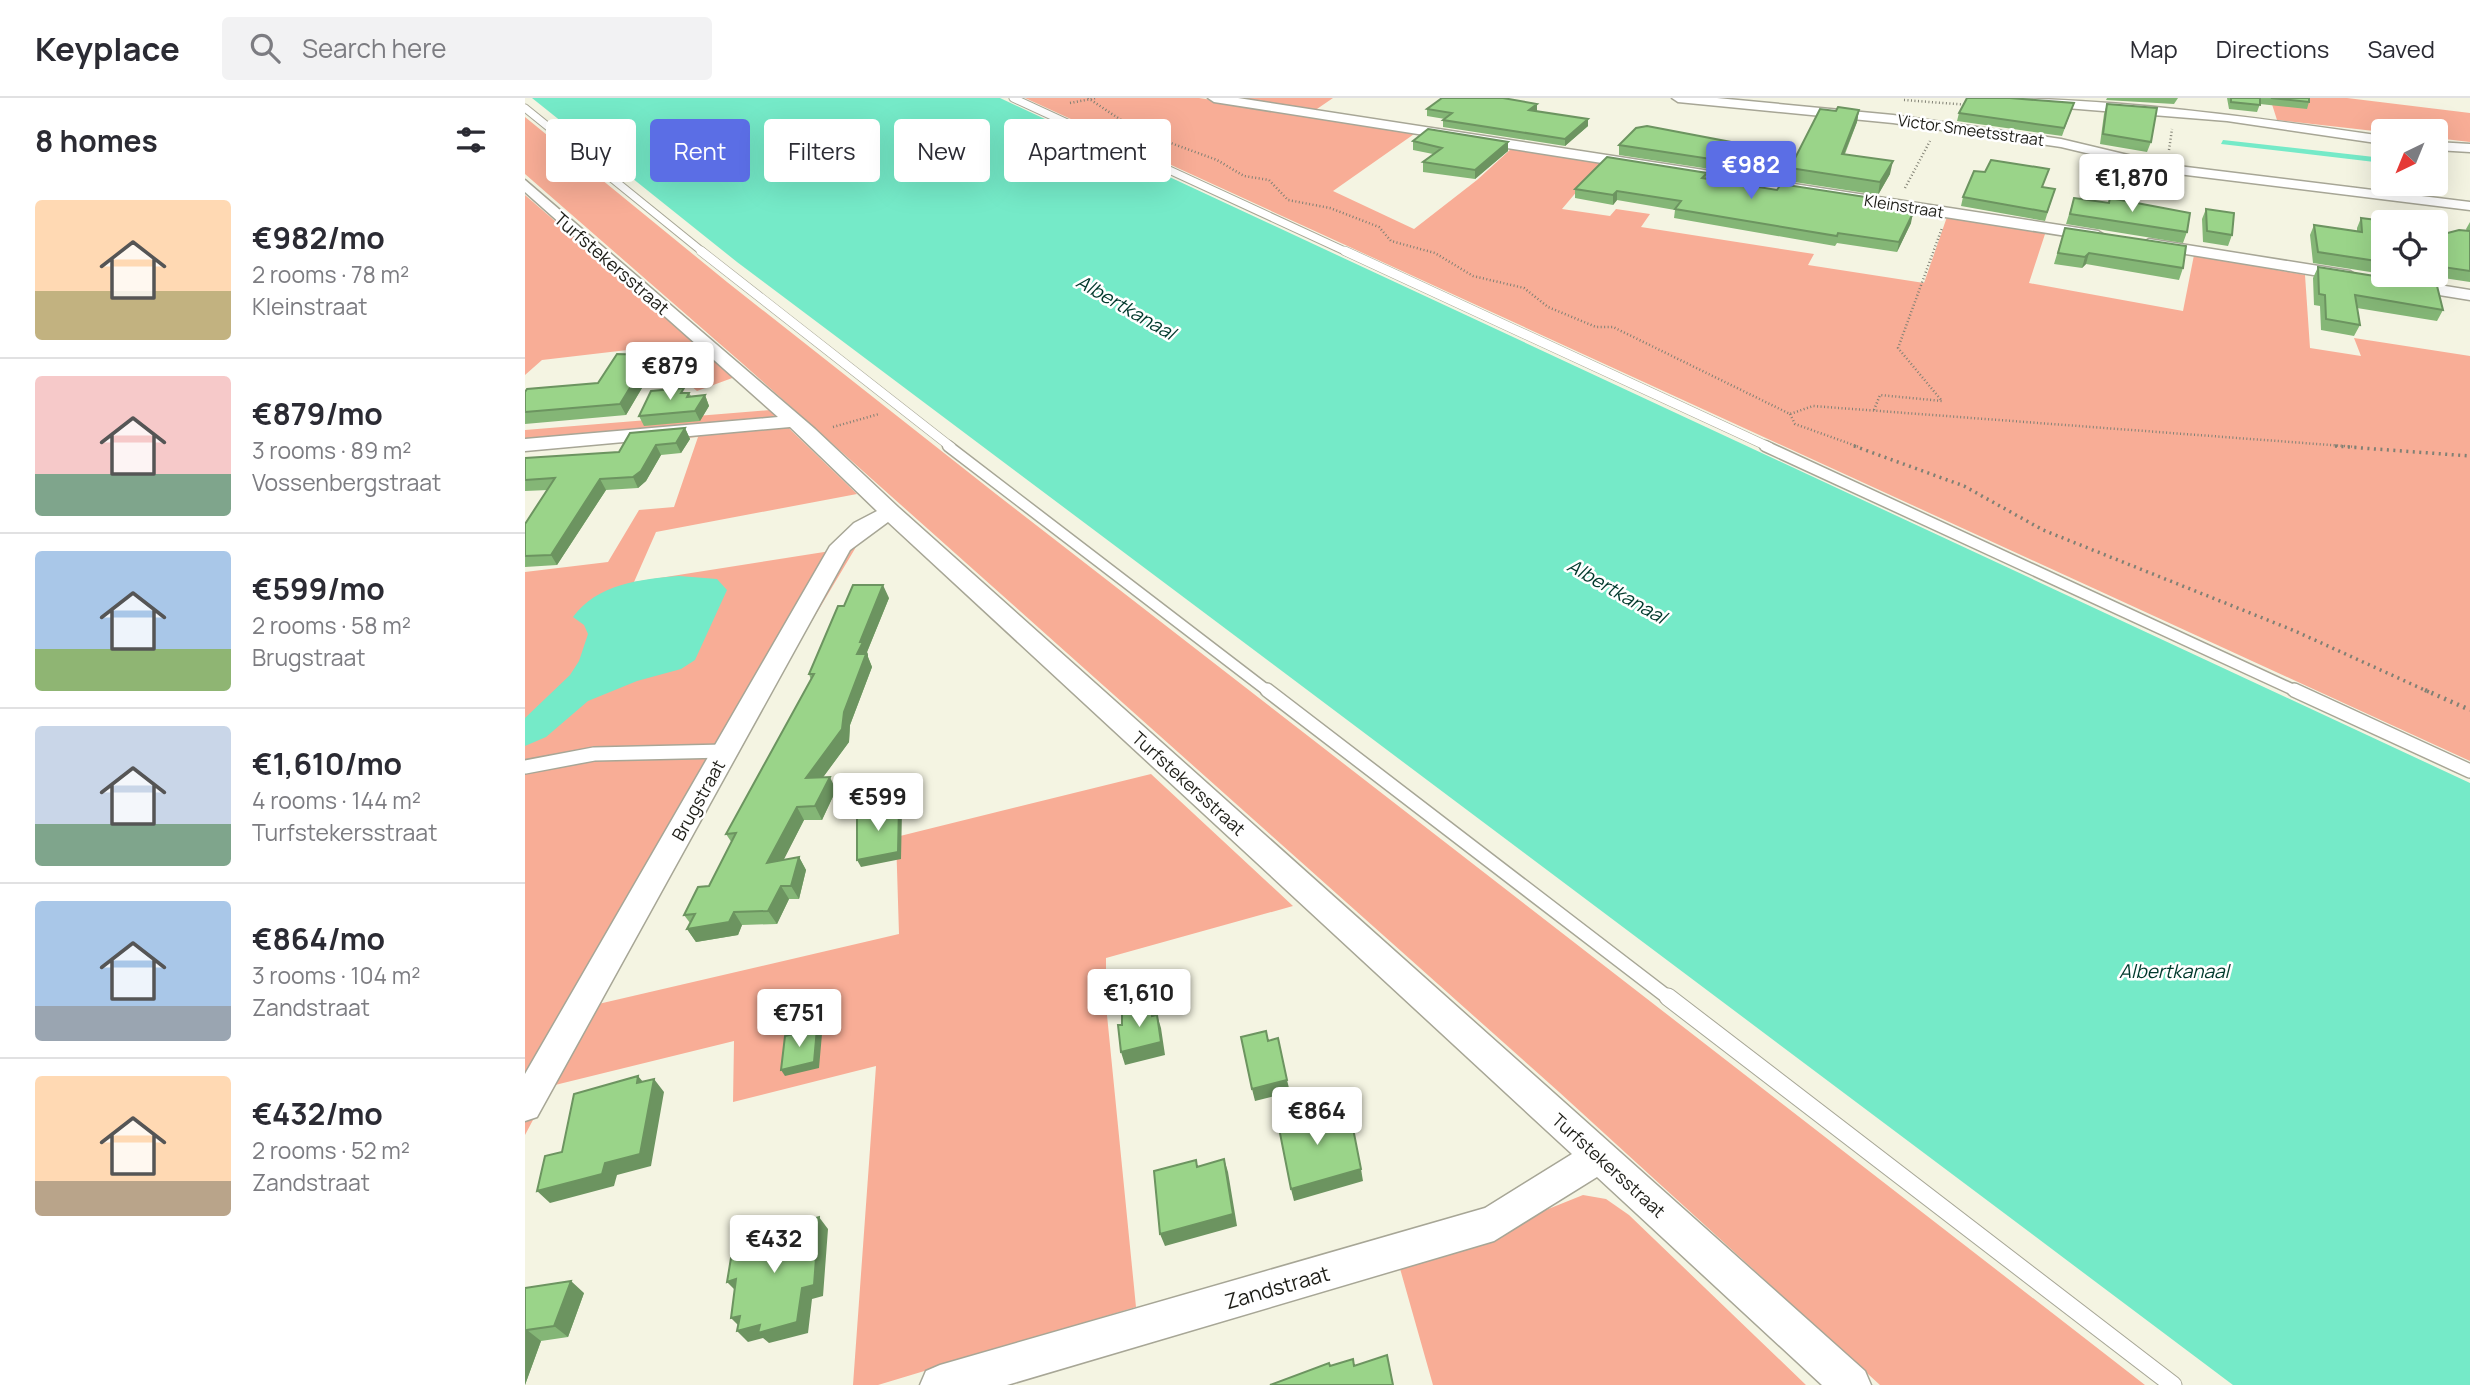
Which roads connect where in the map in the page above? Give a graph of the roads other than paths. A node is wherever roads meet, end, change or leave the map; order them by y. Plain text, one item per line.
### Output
1 (1013, 98) edge
2 (1214, 98) edge
3 (1678, 98) edge
4 (1990, 98) edge
5 (525, 108) edge
6 (2371, 138) edge
7 (2448, 147) edge
8 (2470, 149) edge
9 (525, 184) edge
10 (2470, 206) edge
11 (2362, 278) edge
12 (2420, 287) edge
13 (2470, 295) edge
14 (801, 427) junction
15 (525, 445) edge
16 (890, 512) junction
17 (726, 751) junction
18 (525, 766) edge
19 (2470, 771) edge
20 (525, 1106) edge
21 (1599, 1156) junction
22 (940, 1385) edge
23 (1851, 1385) edge
24 (2173, 1385) edge

1 - 19 lane
2 - 11 street, Kleinstraat
3 - 10 street, Victor Smeetsstraat
4 - 6 street, Victor Smeetsstraat
5 - 24 lane
7 - 8 street
9 - 14 street, Turfstekersstraat
12 - 13 street
14 - 15 street
14 - 16 street, Turfstekersstraat
16 - 17 street, Brugstraat
16 - 21 street, Turfstekersstraat
17 - 18 lane
17 - 20 street, Brugstraat
21 - 22 street, Zandstraat
21 - 23 street, Turfstekersstraat

